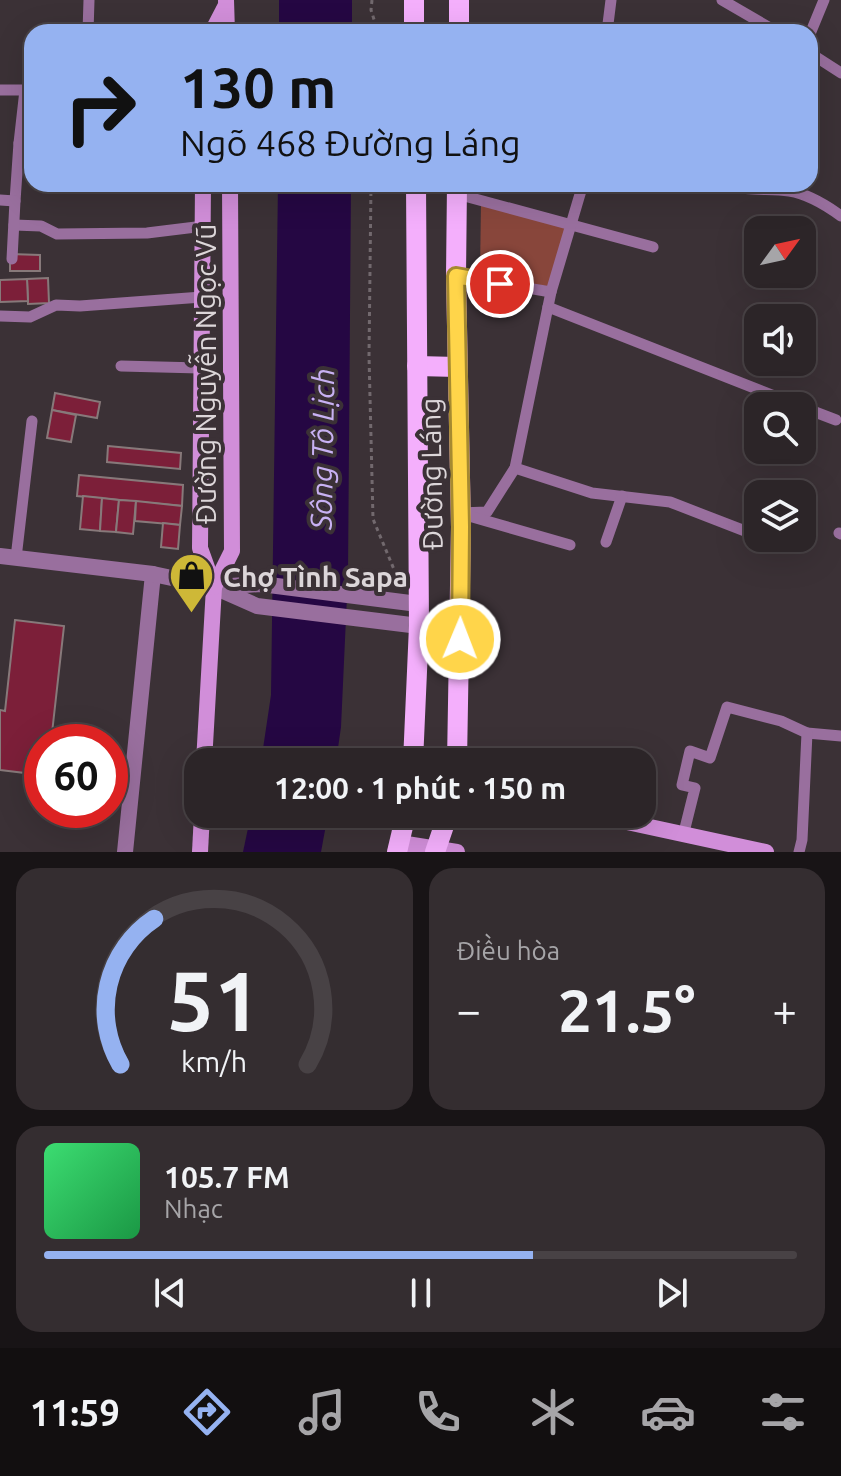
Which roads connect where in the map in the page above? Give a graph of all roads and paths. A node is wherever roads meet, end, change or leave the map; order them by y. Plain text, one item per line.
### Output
1 (89, 0) edge
2 (372, 0) edge
3 (414, 0) edge
4 (459, 0) edge
5 (611, 0) edge
6 (722, 0) edge
7 (824, 0) edge
8 (226, 3) edge
9 (88, 24) edge
10 (216, 24) edge
11 (227, 24) edge
12 (375, 24) edge
13 (414, 24) edge
14 (459, 24) edge
15 (608, 24) edge
16 (763, 24) edge
17 (814, 24) edge
18 (818, 58) edge
19 (841, 73) edge
20 (0, 90) edge
21 (24, 90) edge
22 (24, 114) edge
23 (19, 143) junction
24 (24, 143) edge
25 (203, 192) edge
26 (230, 192) edge
27 (371, 192) edge
28 (416, 192) edge
29 (457, 192) edge
30 (467, 192) edge
31 (580, 192) edge
32 (794, 192) edge
33 (0, 200) edge
34 (15, 201) junction
35 (841, 216) edge
36 (570, 224) junction
37 (14, 225) junction
38 (204, 226) junction
39 (653, 247) dead end
40 (12, 259) dead end
41 (456, 276) junction
42 (551, 292) junction
43 (202, 297) junction
44 (548, 307) junction
45 (0, 316) edge
46 (121, 366) dead end
47 (417, 366) junction
48 (457, 367) junction
49 (200, 368) junction
50 (765, 392) edge
51 (816, 412) edge
52 (836, 420) dead end
53 (32, 421) dead end
54 (515, 468) junction
55 (622, 496) junction
56 (460, 513) junction
57 (744, 531) edge
58 (606, 542) dead end
59 (570, 545) dead end
60 (8, 557) edge
61 (153, 574) junction
62 (396, 576) dead end
63 (214, 587) junction
64 (418, 604) junction
65 (419, 626) junction
66 (807, 733) junction
67 (841, 736) edge
68 (205, 748) edge
69 (414, 748) edge
70 (457, 748) edge
71 (201, 828) edge
72 (443, 828) edge
73 (649, 828) edge
74 (683, 836) junction
75 (398, 847) edge
76 (435, 850) edge
77 (125, 852) edge
78 (200, 852) edge
79 (457, 852) edge
80 (766, 852) edge
81 (799, 852) edge

1 - 9 lane
2 - 12 path
3 - 13 main road
4 - 14 main road
5 - 15 lane
6 - 16 lane
7 - 17 lane
8 - 10 main road
8 - 11 main road
18 - 19 lane
20 - 21 lane
22 - 23 lane
23 - 24 lane
23 - 34 lane
25 - 38 main road, Đường Nguyễn Ngọc Vũ
26 - 63 main road, Đường Nguyễn Ngọc Vũ
27 - 62 path
28 - 47 main road, Đường Láng
29 - 41 main road, Đường Láng
30 - 36 lane
31 - 36 lane
32 - 35 lane
33 - 34 lane
34 - 37 lane
36 - 39 lane
36 - 42 lane
37 - 38 lane
37 - 40 lane
38 - 43 main road, Đường Nguyễn Ngọc Vũ
41 - 42 lane
41 - 48 main road, Đường Láng
42 - 44 lane
43 - 45 lane
43 - 49 main road, Đường Nguyễn Ngọc Vũ
44 - 50 lane
44 - 54 lane
46 - 49 lane
47 - 48 main road
47 - 64 main road, Đường Láng
48 - 56 main road, Đường Láng
49 - 63 main road, Đường Nguyễn Ngọc Vũ
51 - 52 lane
53 - 60 lane
54 - 55 lane
54 - 56 lane
55 - 57 lane
55 - 58 lane
56 - 59 lane
56 - 70 main road, Đường Láng
60 - 61 street
61 - 63 street
61 - 77 street
63 - 64 street
63 - 65 street
63 - 68 main road
64 - 65 main road, Đường Láng
65 - 69 main road, Đường Láng
66 - 67 lane
66 - 74 lane
66 - 81 lane
71 - 78 main road
72 - 76 main road
73 - 74 main road
74 - 80 main road
75 - 76 main road
76 - 79 main road

